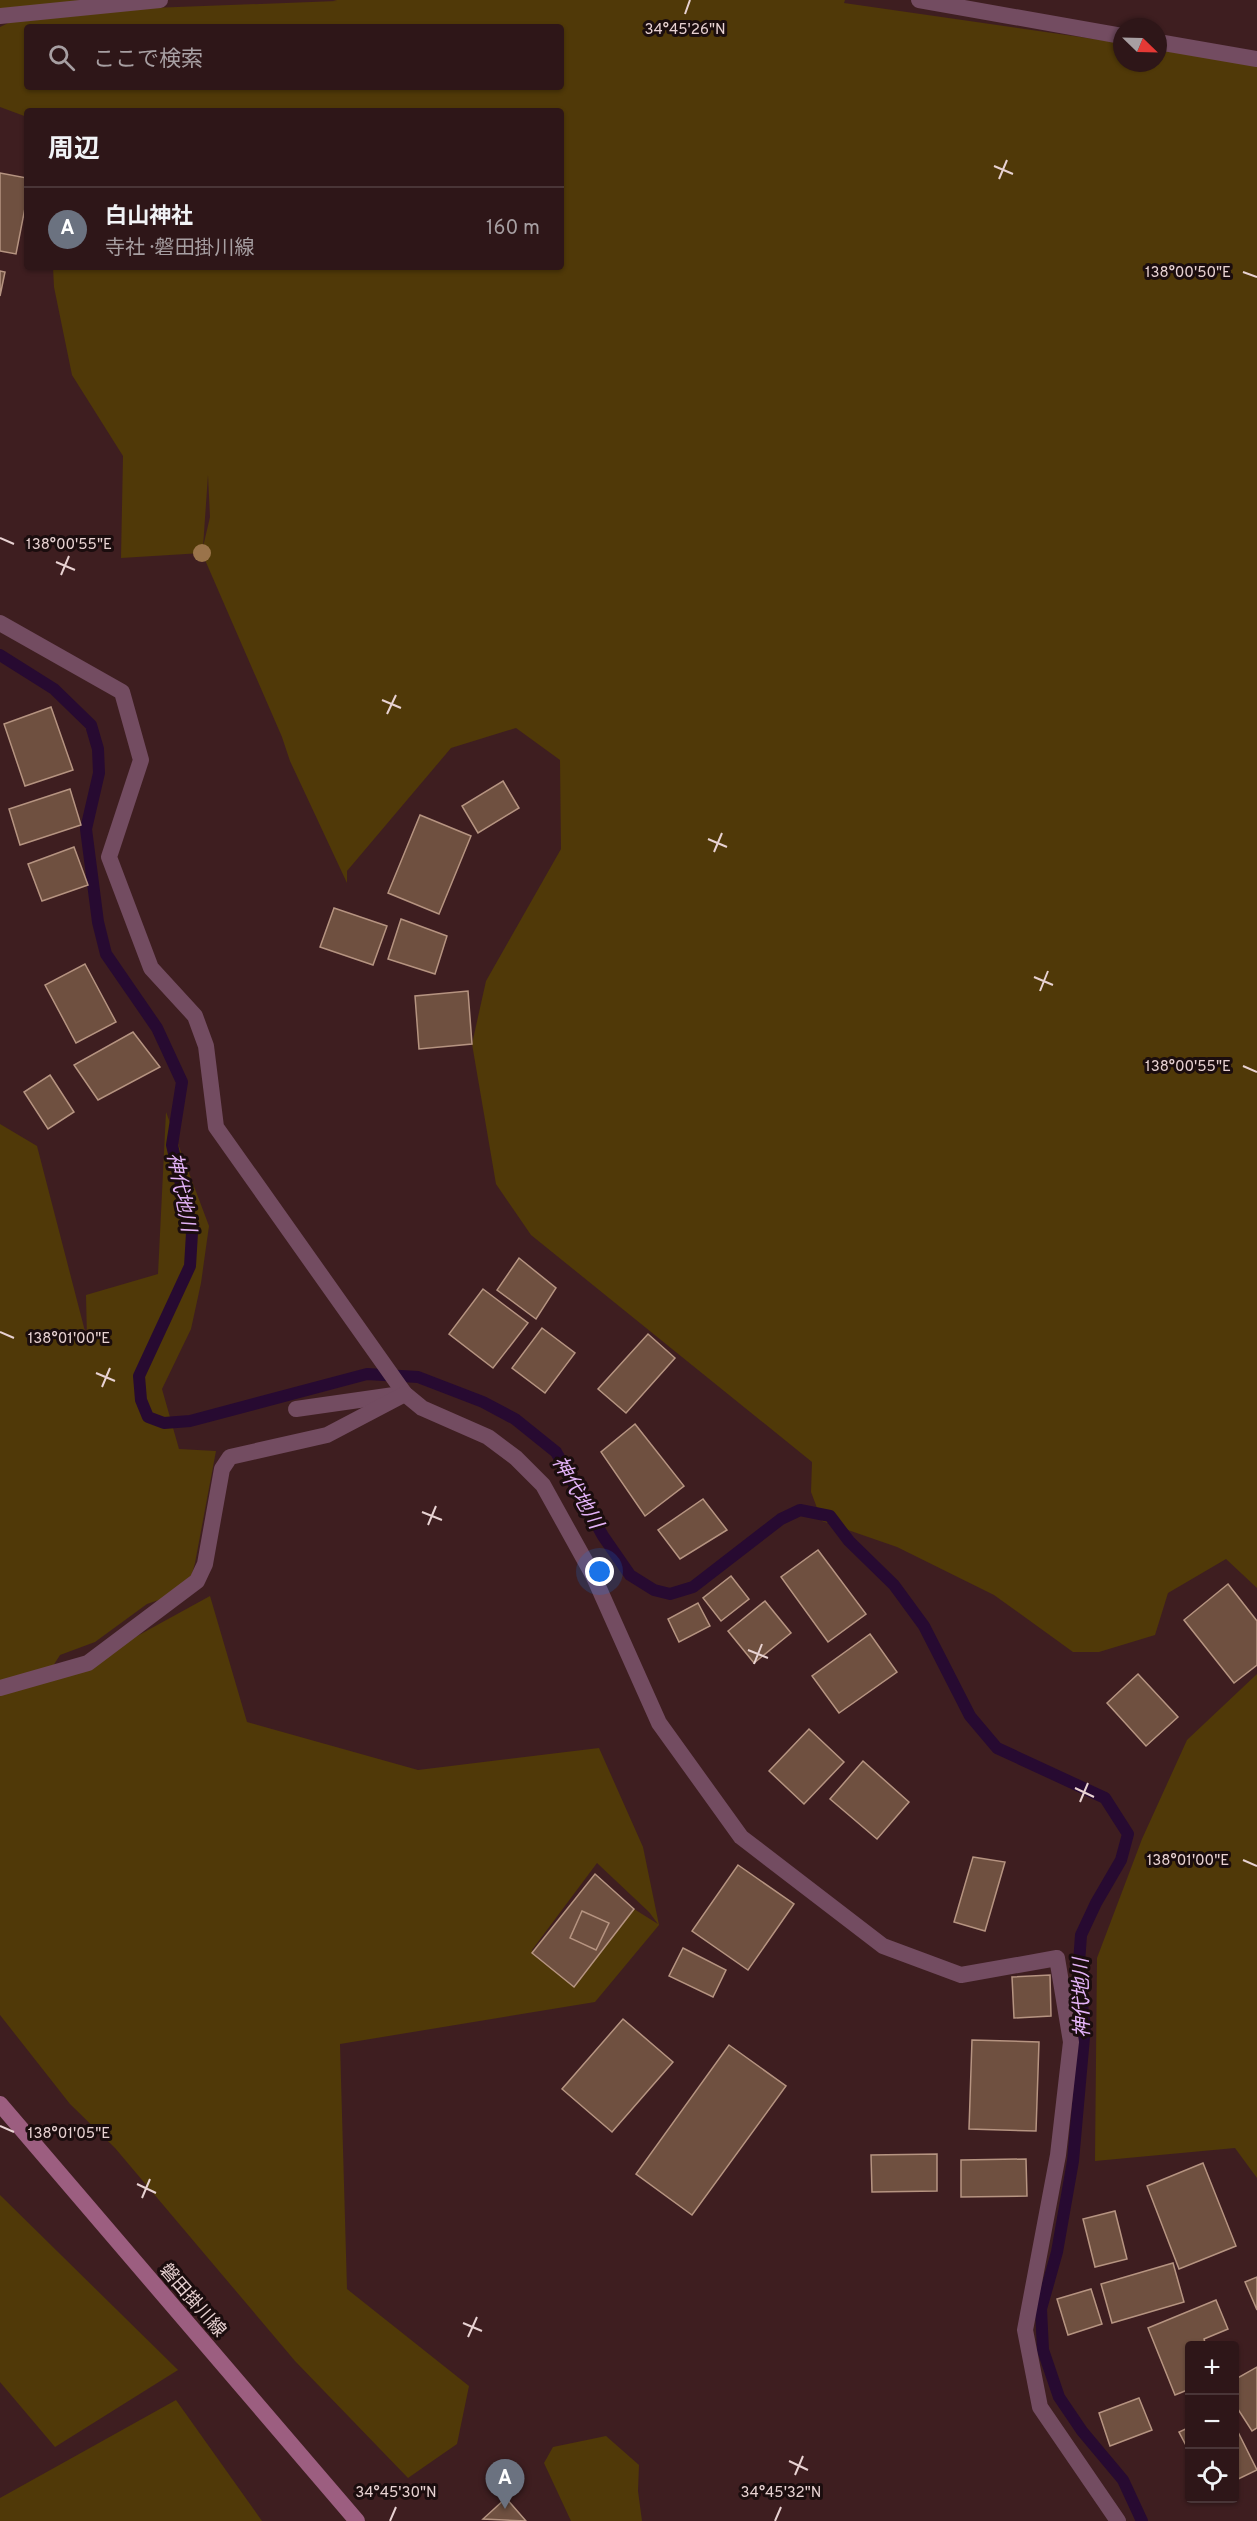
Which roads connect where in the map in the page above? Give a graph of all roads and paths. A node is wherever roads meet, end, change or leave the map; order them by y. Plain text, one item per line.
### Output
1 (160, 0) edge
2 (919, 0) edge
3 (0, 16) edge
4 (1113, 34) edge
5 (1167, 44) edge
6 (1257, 59) edge
7 (0, 623) edge
8 (403, 1390) junction
9 (296, 1409) dead end
10 (0, 1688) edge
11 (0, 2104) edge
12 (357, 2521) edge
13 (1118, 2521) edge

1 - 3 street
2 - 4 street
5 - 6 street
7 - 8 street
8 - 9 street
8 - 10 street
8 - 13 street
11 - 12 main road, 磐田掛川線

